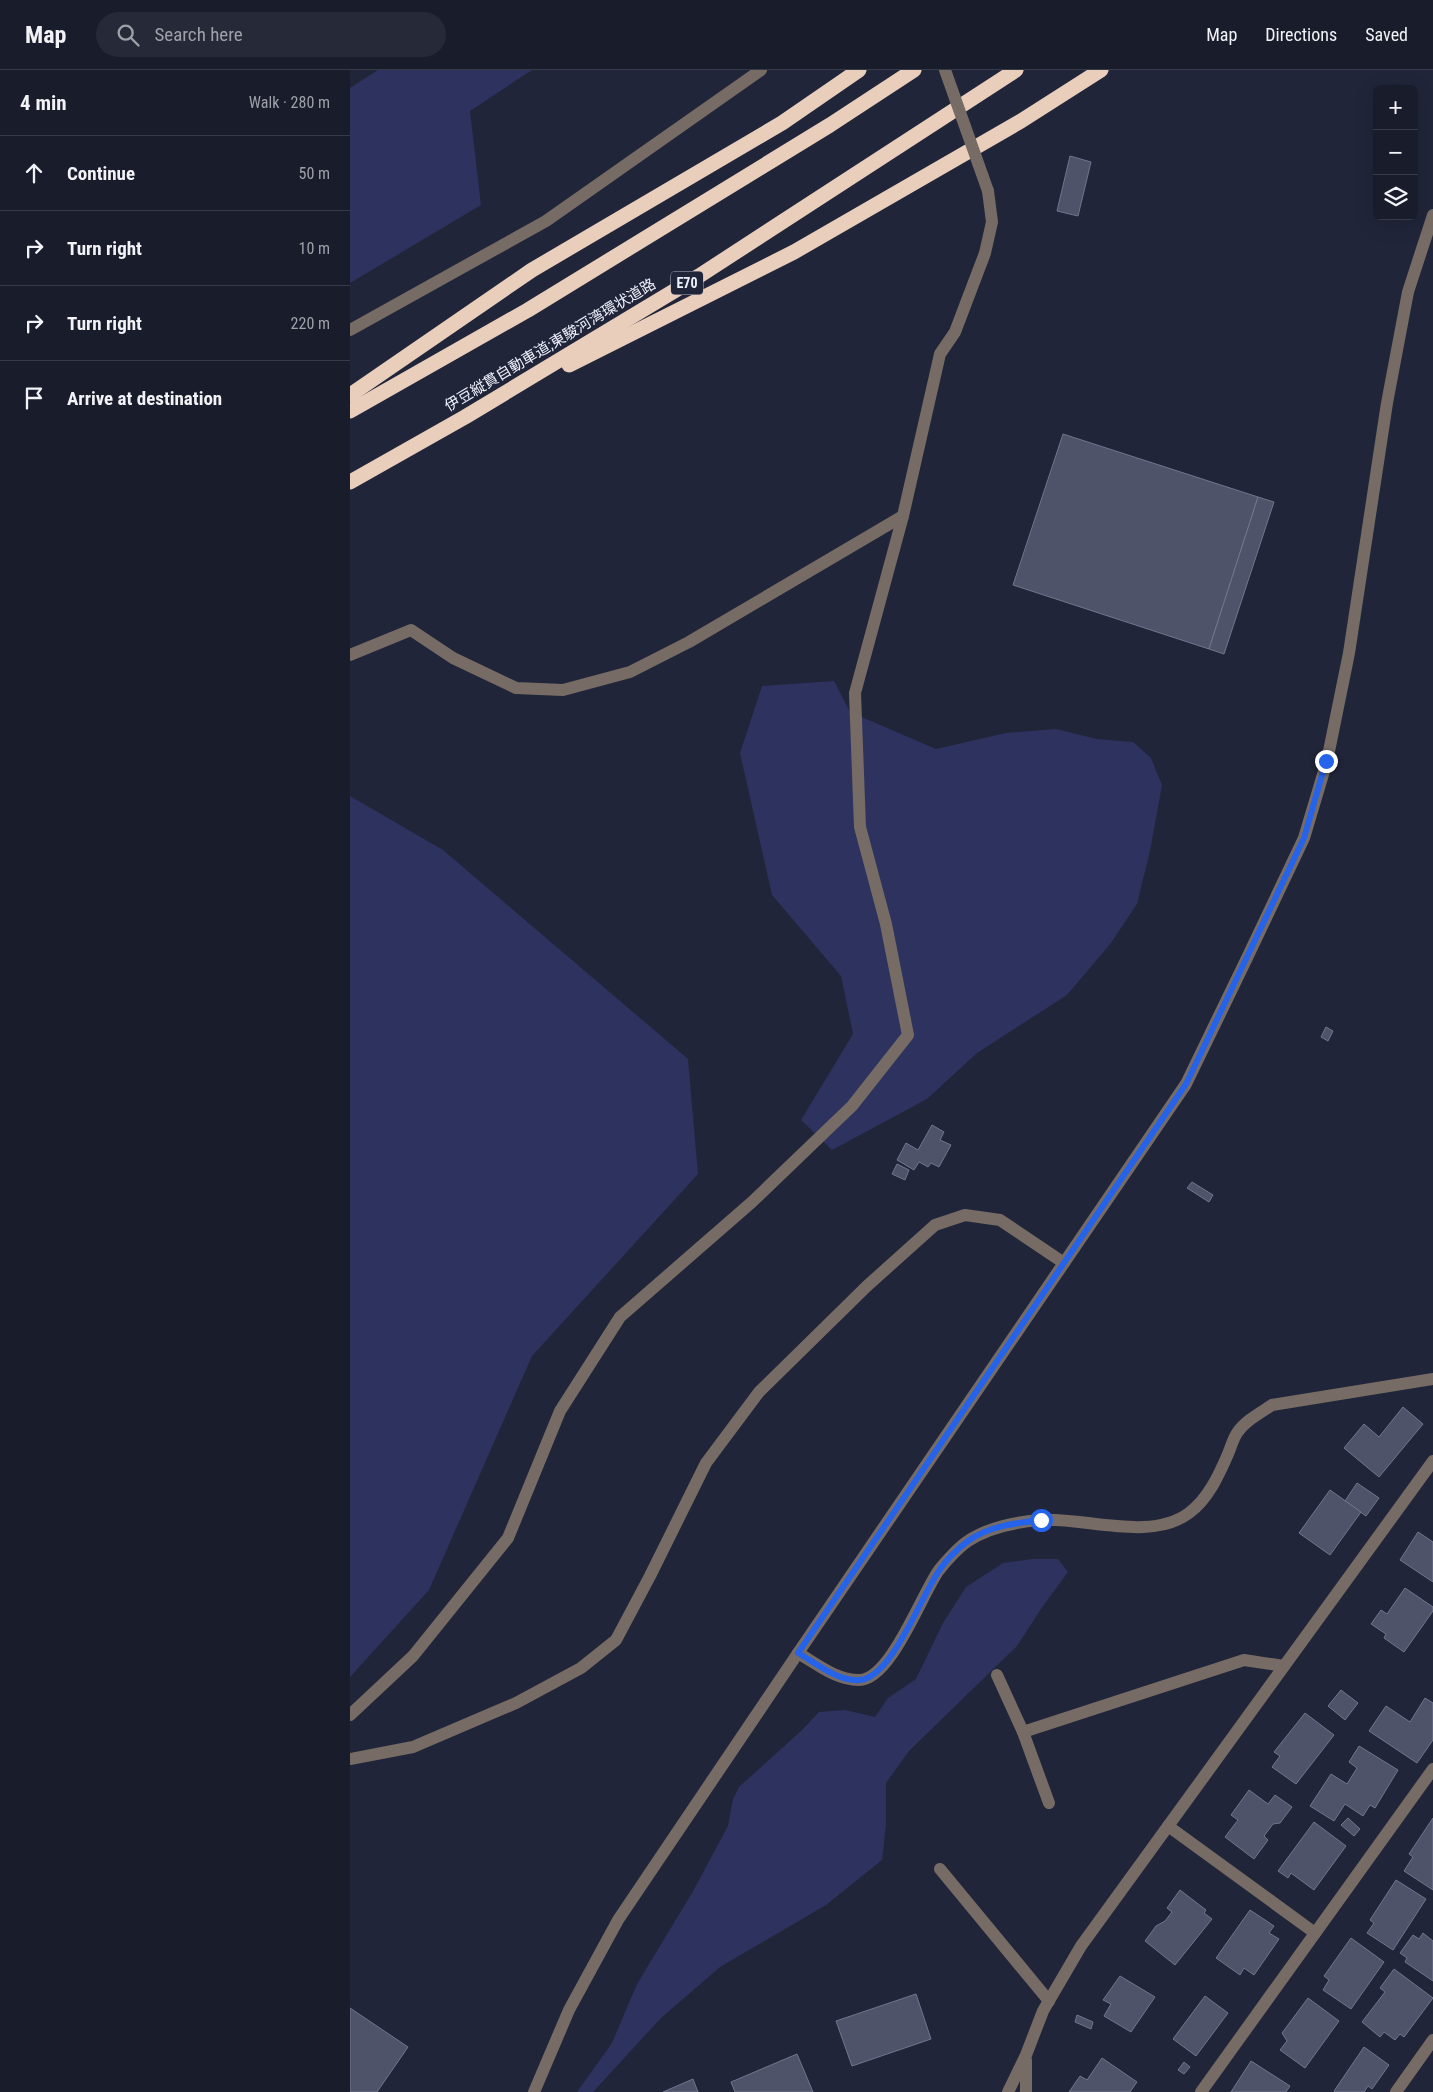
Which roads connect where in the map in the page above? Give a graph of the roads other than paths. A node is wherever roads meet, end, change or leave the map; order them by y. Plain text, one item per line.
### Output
1 (761, 70) edge
2 (859, 70) edge
3 (914, 70) edge
4 (945, 70) edge
5 (1016, 70) edge
6 (1101, 70) edge
7 (1433, 215) edge
8 (350, 330) edge
9 (350, 395) edge
10 (350, 411) edge
11 (465, 417) junction
12 (350, 482) edge
13 (903, 516) junction
14 (350, 655) edge
15 (1064, 1263) junction
16 (1433, 1379) edge
17 (1433, 1460) edge
18 (1422, 1475) junction
19 (1433, 1483) edge
20 (798, 1653) junction
21 (1284, 1666) junction
22 (997, 1675) dead end
23 (350, 1715) edge
24 (1023, 1732) junction
25 (350, 1759) edge
26 (1433, 1769) edge
27 (1049, 1803) dead end
28 (1168, 1826) junction
29 (940, 1869) dead end
30 (1315, 1933) junction
31 (1049, 2001) junction
32 (1433, 2040) edge
33 (1026, 2055) junction
34 (534, 2092) edge
35 (1008, 2092) edge
36 (1026, 2092) edge
37 (1201, 2092) edge
38 (1396, 2092) edge

1 - 8 street
2 - 9 highway
3 - 10 highway
4 - 13 street, bridge
5 - 11 highway, 伊豆縦貫自動車道;東駿河湾環状道路 / E70
6 - 11 highway
7 - 15 street
11 - 12 highway, 伊豆縦貫自動車道;東駿河湾環状道路 / E70
13 - 14 street
13 - 23 street
15 - 20 street
15 - 25 street
16 - 20 street
17 - 18 street
18 - 19 street
18 - 21 street
20 - 34 street
21 - 24 street
21 - 28 street
22 - 24 street
24 - 27 street
26 - 30 street
28 - 30 street
28 - 31 street
29 - 31 street
30 - 37 street
31 - 33 street
32 - 38 street
33 - 35 street
33 - 36 street

